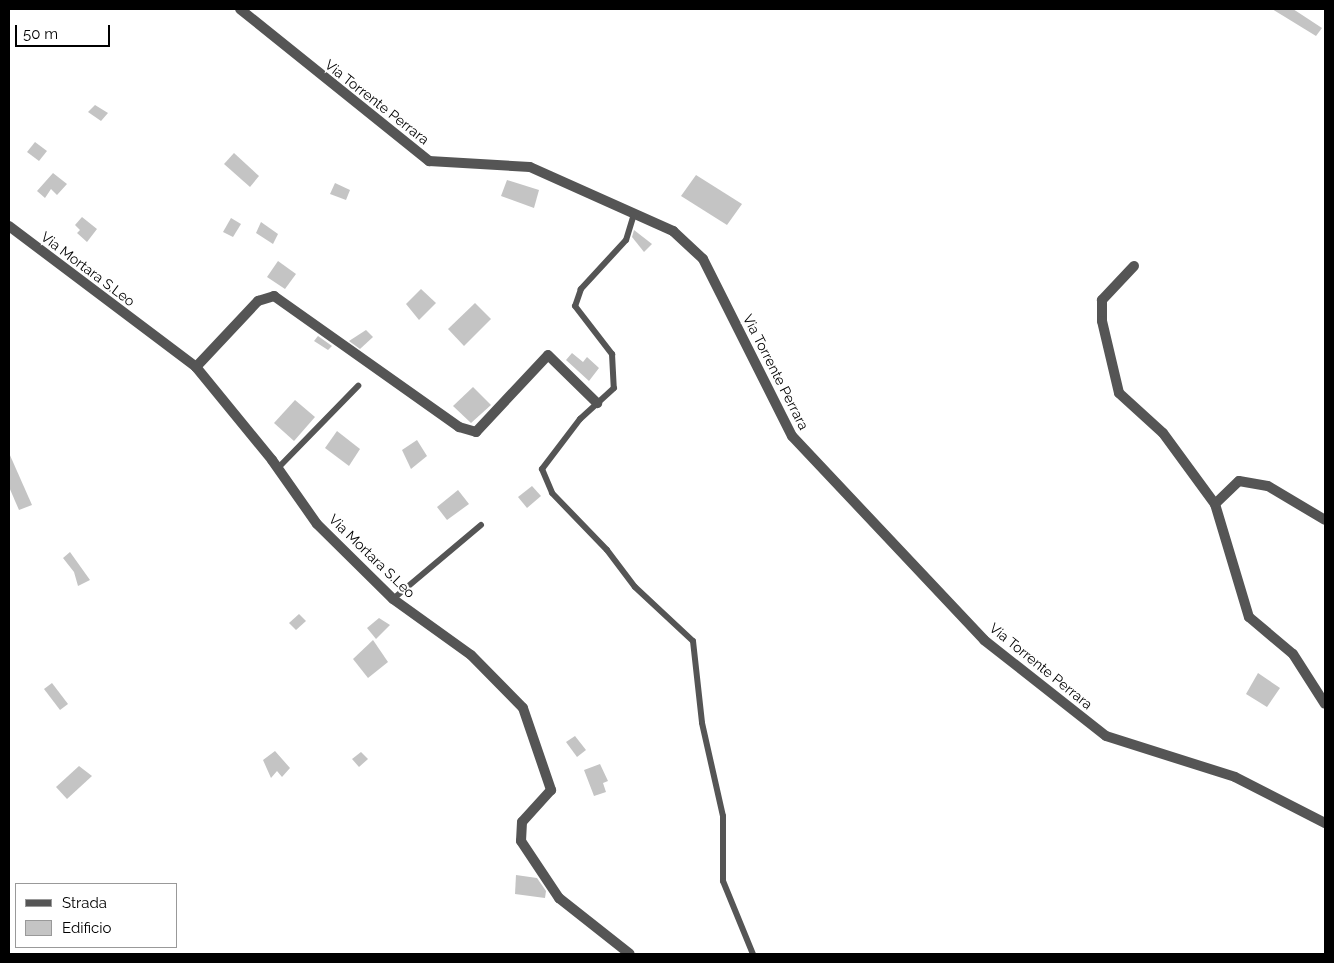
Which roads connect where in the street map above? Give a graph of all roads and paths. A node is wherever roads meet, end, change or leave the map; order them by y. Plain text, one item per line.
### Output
1 (240, 9) edge
2 (634, 214) junction
3 (9, 226) edge
4 (1134, 266) dead end
5 (196, 367) junction
6 (358, 386) dead end
7 (598, 403) junction
8 (278, 468) junction
9 (1215, 504) junction
10 (1325, 520) edge
11 (482, 525) dead end
12 (393, 599) junction
13 (1325, 704) edge
14 (1325, 823) edge
15 (630, 954) edge
16 (753, 954) edge

1 - 2 street, Via Torrente Perrara
2 - 7 lane
2 - 14 street, Via Torrente Perrara
3 - 5 street, Via Mortara S.Leo
4 - 9 street
5 - 7 street
5 - 8 street, Via Mortara S.Leo
6 - 8 lane
7 - 16 lane
8 - 12 street, Via Mortara S.Leo
9 - 10 street
9 - 13 street
11 - 12 lane
12 - 15 street, Via Mortara S.Leo

